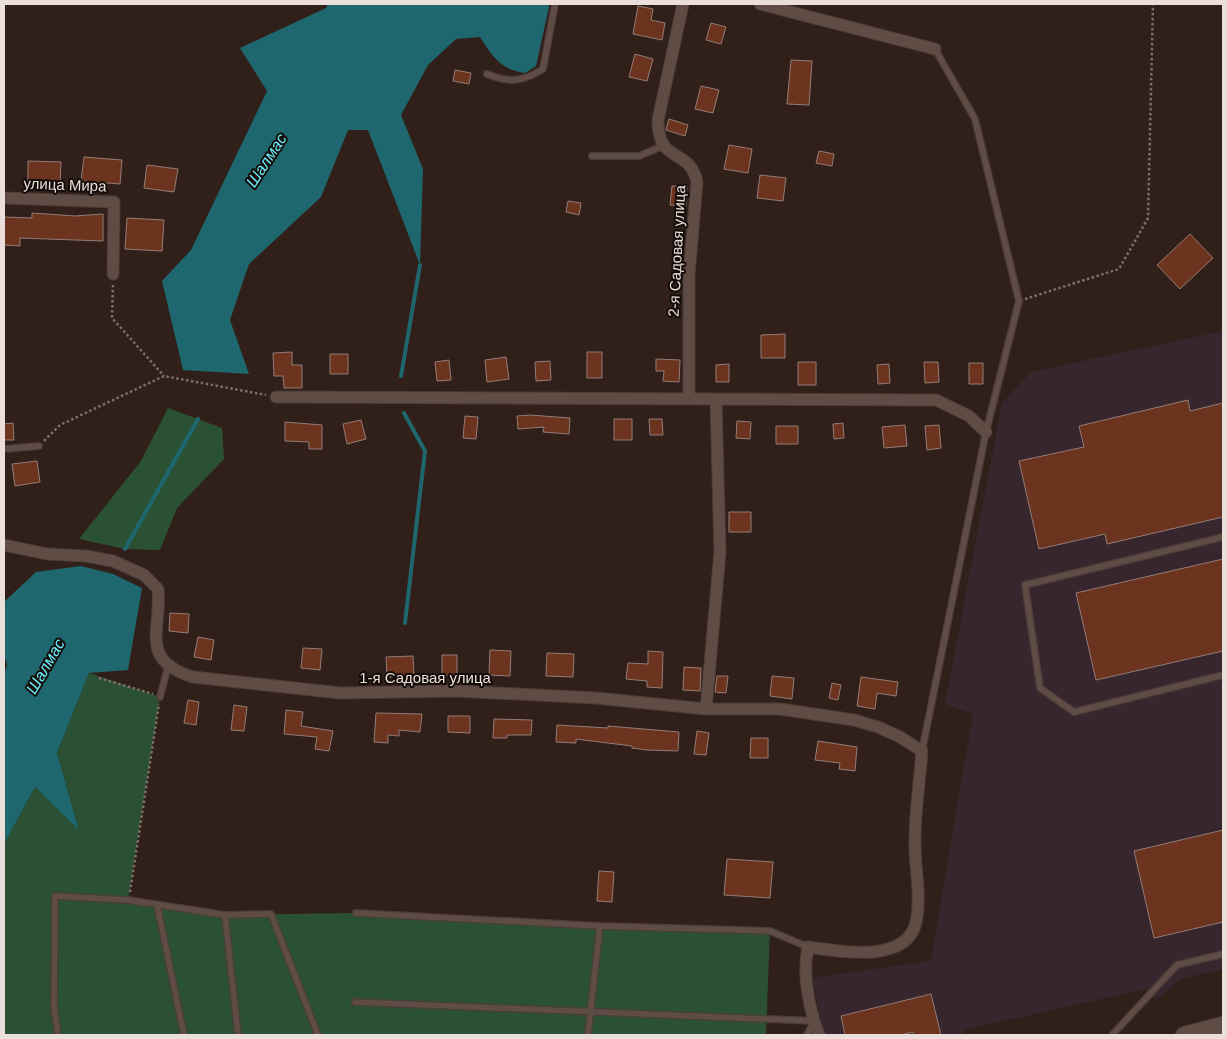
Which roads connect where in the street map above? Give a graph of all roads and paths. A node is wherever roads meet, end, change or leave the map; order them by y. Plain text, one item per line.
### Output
1 (555, 4) edge
2 (683, 4) edge
3 (760, 4) edge
4 (1153, 4) edge
5 (935, 49) joint
6 (487, 74) dead end
7 (663, 146) junction
8 (592, 156) dead end
9 (4, 198) edge
10 (114, 274) joint
11 (1019, 301) junction
12 (164, 376) junction
13 (276, 397) joint
14 (689, 399) junction
15 (716, 401) junction
16 (986, 432) junction
17 (39, 446) joint
18 (4, 449) edge
19 (1223, 537) edge
20 (4, 545) edge
21 (168, 666) junction
22 (1223, 675) edge
23 (99, 678) dead end
24 (160, 697) junction
25 (706, 709) junction
26 (922, 752) junction
27 (128, 900) junction
28 (157, 905) junction
29 (356, 913) dead end
30 (225, 915) junction
31 (600, 926) junction
32 (808, 947) junction
33 (1223, 954) edge
34 (355, 1002) dead end
35 (592, 1014) junction
36 (814, 1022) junction
37 (1223, 1025) edge
38 (58, 1035) edge
39 (184, 1035) edge
40 (238, 1035) edge
41 (318, 1035) edge
42 (588, 1035) edge
43 (807, 1035) edge
44 (819, 1035) edge
45 (1112, 1035) edge
46 (1184, 1035) edge

1 - 6 lane
2 - 7 street
3 - 5 street
4 - 11 path
5 - 11 lane
7 - 8 lane
7 - 14 street, 2-я Садовая улица
9 - 10 street, улица Мира
10 - 12 path
11 - 16 lane
12 - 13 path
12 - 17 path
13 - 14 street
14 - 15 street
15 - 16 street
15 - 25 street
16 - 26 lane
17 - 18 lane
19 - 22 lane
20 - 21 street
21 - 24 lane
21 - 25 street, 1-я Садовая улица
23 - 24 path
24 - 27 path
25 - 26 street, 1-я Садовая улица
26 - 32 street
27 - 28 lane
27 - 38 lane
28 - 30 lane
28 - 39 lane
29 - 31 lane
30 - 40 lane
30 - 41 lane
31 - 32 lane
31 - 35 lane
32 - 36 street
33 - 45 lane
34 - 35 lane
35 - 36 lane
35 - 42 lane
36 - 43 lane
36 - 44 street
37 - 46 street

